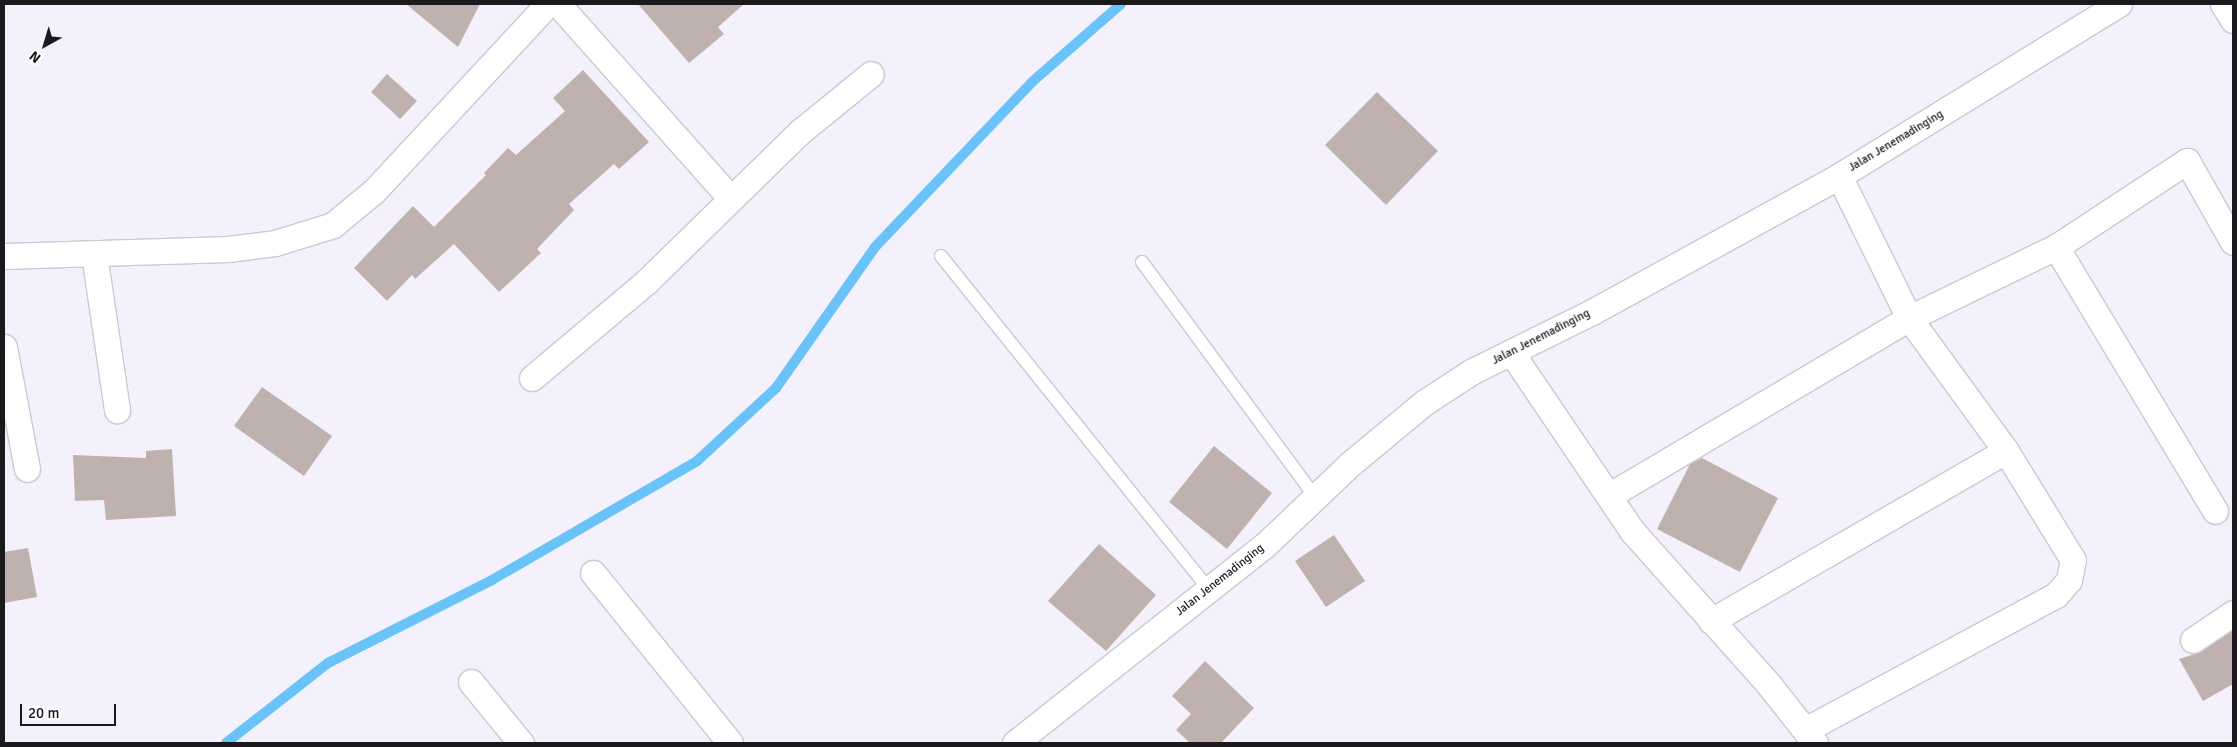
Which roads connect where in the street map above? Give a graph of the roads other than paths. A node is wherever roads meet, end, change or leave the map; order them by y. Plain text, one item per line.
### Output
1 (548, 4) edge
2 (558, 4) edge
3 (2119, 4) edge
4 (2223, 4) edge
5 (2233, 20) edge
6 (871, 74) dead end
7 (1839, 176) junction
8 (730, 198) junction
9 (2233, 242) edge
10 (2056, 247) junction
11 (94, 254) junction
12 (4, 256) edge
13 (941, 256) dead end
14 (1142, 262) dead end
15 (1909, 318) junction
16 (4, 348) edge
17 (1511, 352) junction
18 (532, 378) dead end
19 (117, 410) dead end
20 (2006, 451) junction
21 (27, 469) dead end
22 (1610, 494) junction
23 (1316, 498) junction
24 (2215, 511) dead end
25 (593, 573) dead end
26 (1209, 589) junction
27 (2233, 613) edge
28 (1711, 621) junction
29 (2193, 640) dead end
30 (472, 682) dead end
31 (1810, 737) edge
32 (521, 743) edge
33 (730, 743) edge
34 (1015, 743) edge

1 - 11 street
2 - 8 street
3 - 7 street, Jalan Jenemadinging
4 - 5 street
6 - 8 street
7 - 15 street
7 - 17 street, Jalan Jenemadinging
8 - 18 street
9 - 10 street
10 - 15 street
10 - 24 street
11 - 12 street
11 - 19 street
13 - 26 lane
14 - 23 lane
15 - 20 street
15 - 22 street
16 - 21 street
17 - 22 street
17 - 23 street, Jalan Jenemadinging
20 - 28 street
20 - 31 street
22 - 28 street
23 - 26 street, Jalan Jenemadinging
25 - 33 street
26 - 34 street, Jalan Jenemadinging
27 - 29 street
28 - 31 street
30 - 32 street

